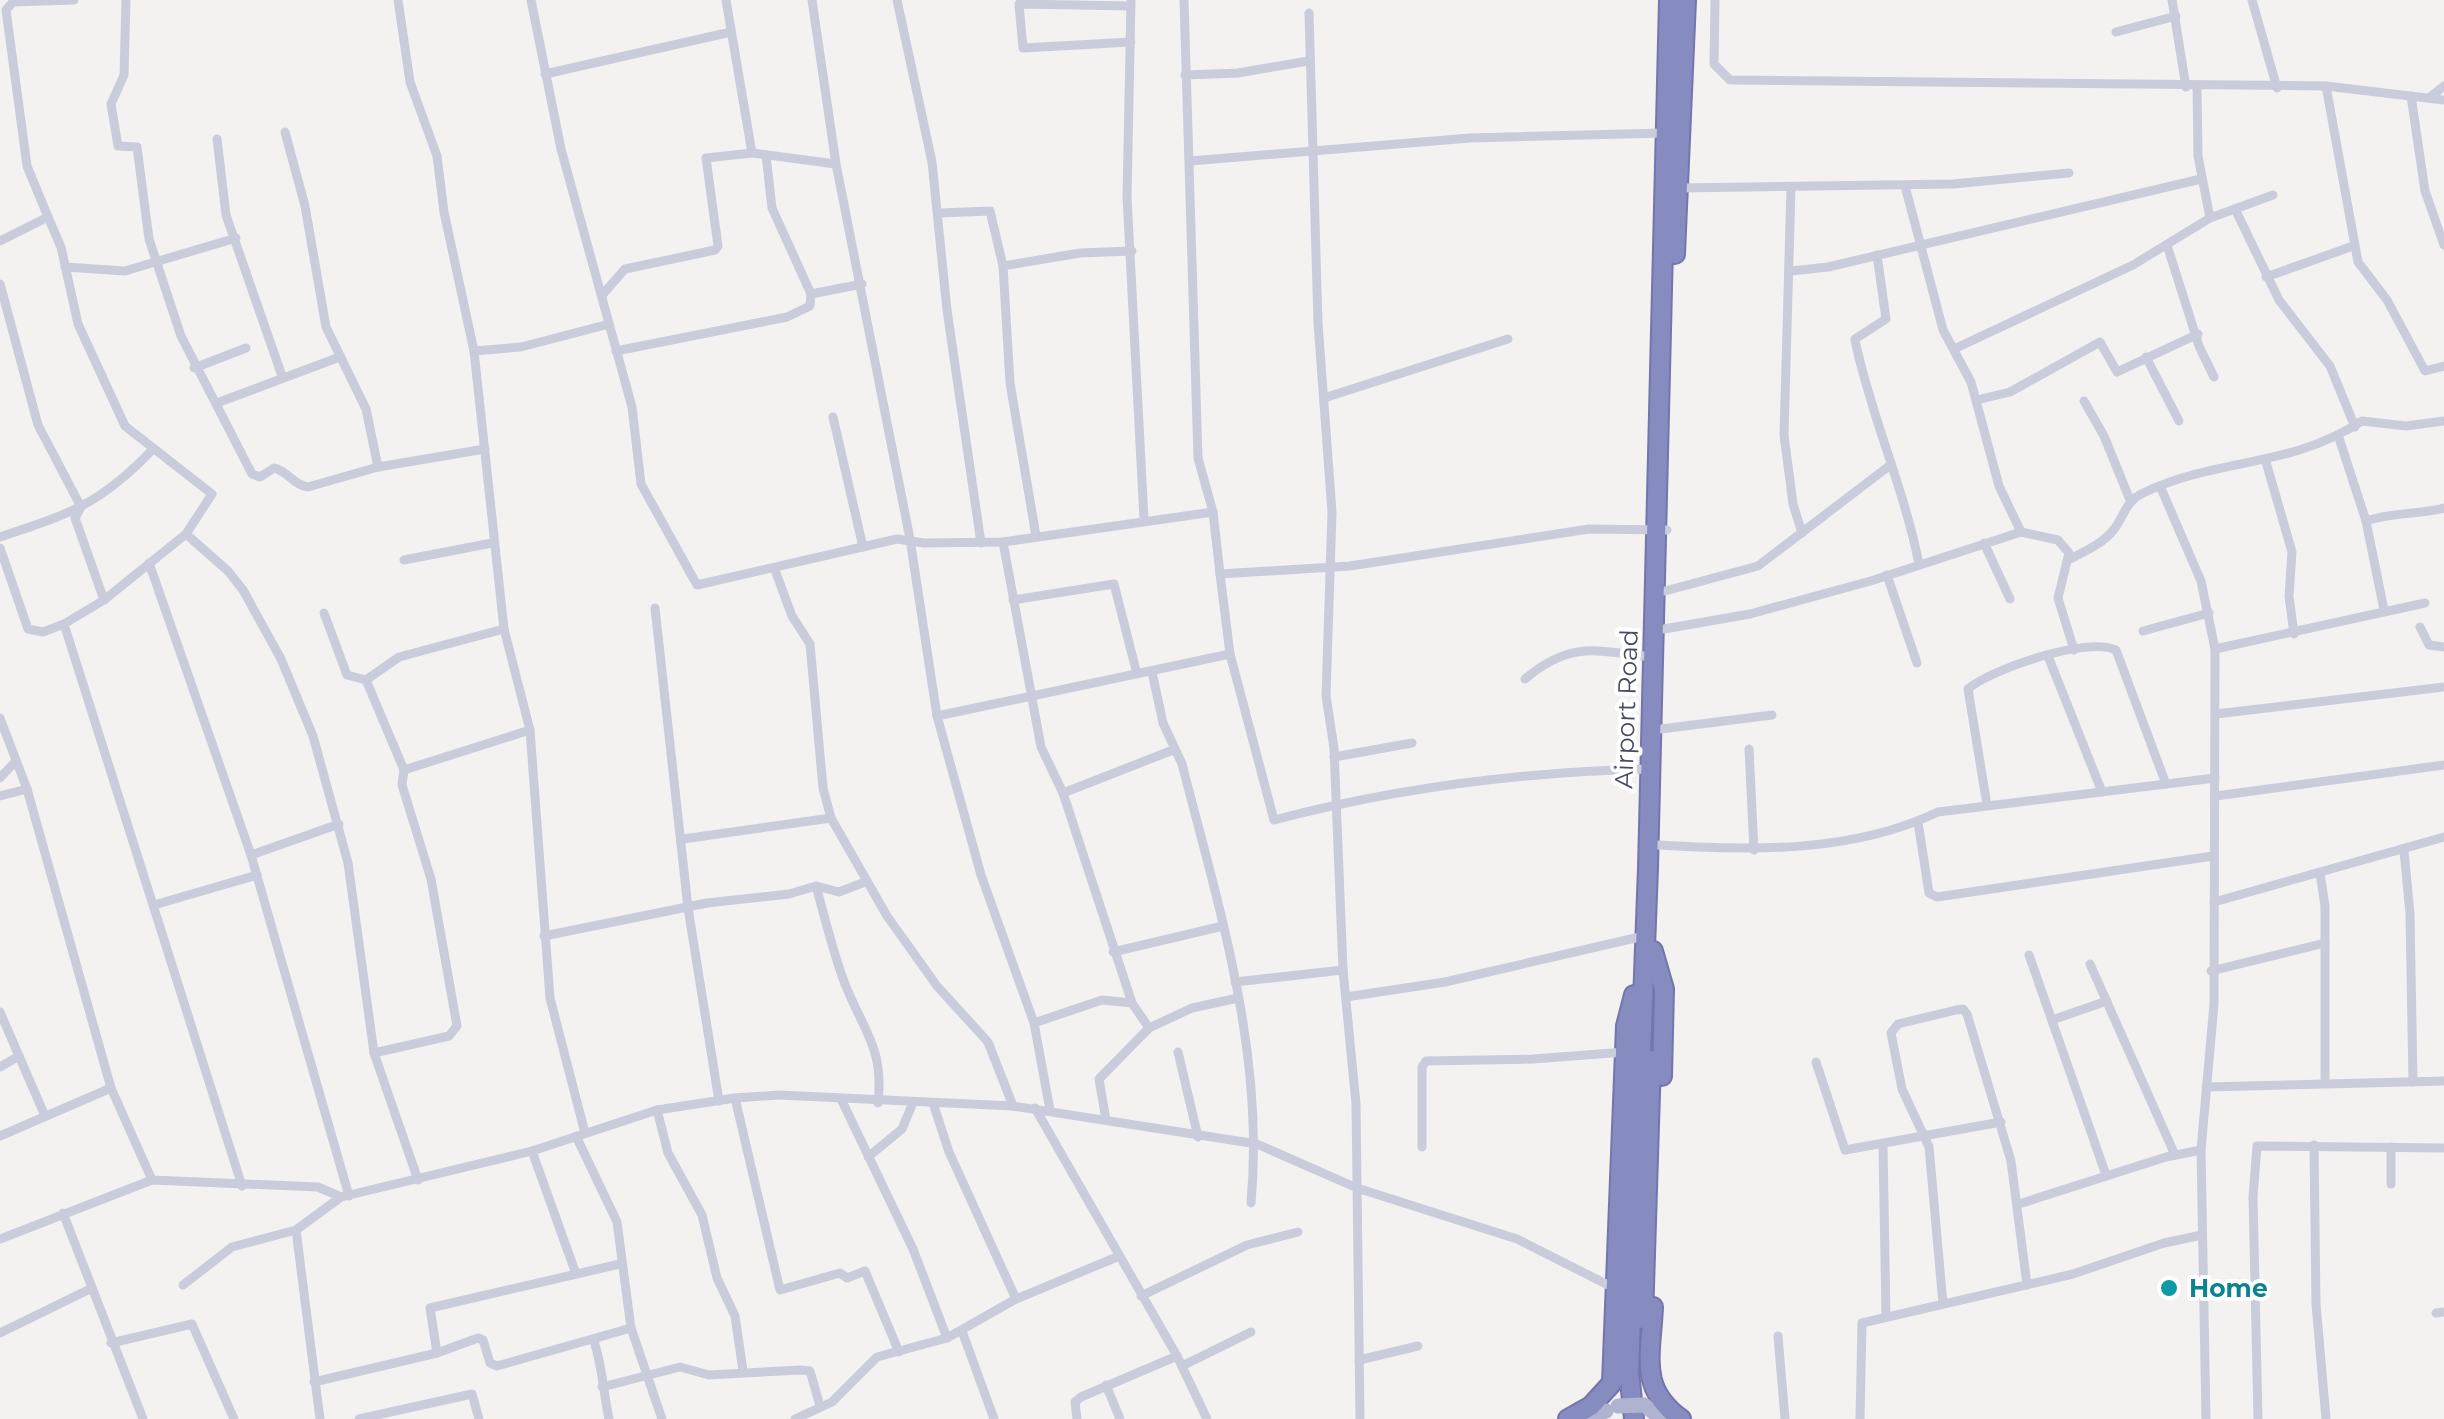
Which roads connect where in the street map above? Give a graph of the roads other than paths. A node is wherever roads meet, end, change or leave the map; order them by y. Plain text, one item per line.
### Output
1 (74, 0) edge
2 (126, 0) edge
3 (398, 0) edge
4 (531, 0) edge
5 (726, 0) edge
6 (812, 0) edge
7 (896, 0) edge
8 (1184, 0) edge
9 (1668, 0) edge
10 (1686, 0) edge
11 (1715, 0) edge
12 (2172, 0) edge
13 (2252, 0) edge
14 (45, 1) edge
15 (1131, 3) edge
16 (1310, 13) dead end
17 (2176, 16) junction
18 (730, 32) junction
19 (2116, 32) dead end
20 (1131, 42) junction
21 (1308, 61) junction
22 (13, 68) junction
23 (0, 70) edge
24 (545, 74) junction
25 (1186, 75) junction
26 (2326, 86) junction
27 (2444, 86) edge
28 (2191, 87) junction
29 (2277, 88) junction
30 (2411, 96) junction
31 (2429, 98) junction
32 (2444, 100) edge
33 (285, 132) dead end
34 (1666, 133) junction
35 (217, 139) dead end
36 (1316, 152) junction
37 (752, 154) junction
38 (766, 155) junction
39 (1190, 161) junction
40 (836, 164) junction
41 (2070, 172) dead end
42 (2200, 179) junction
43 (1904, 186) junction
44 (1676, 188) junction
45 (1792, 188) junction
46 (2273, 196) dead end
47 (2235, 209) junction
48 (940, 213) junction
49 (48, 217) junction
50 (2210, 218) junction
51 (236, 238) junction
52 (0, 242) edge
53 (1921, 243) junction
54 (2167, 245) junction
55 (2444, 245) edge
56 (2352, 246) junction
57 (1132, 251) junction
58 (1876, 255) junction
59 (157, 261) junction
60 (1003, 266) junction
61 (65, 267) junction
62 (1790, 271) junction
63 (2266, 276) junction
64 (0, 284) edge
65 (862, 284) junction
66 (603, 294) junction
67 (811, 294) junction
68 (5, 311) edge
69 (610, 324) junction
70 (2198, 334) junction
71 (1508, 339) dead end
72 (246, 348) dead end
73 (1954, 350) junction
74 (474, 351) junction
75 (616, 351) junction
76 (337, 358) junction
77 (2146, 358) junction
78 (2444, 366) edge
79 (194, 368) junction
80 (282, 376) junction
81 (2214, 377) dead end
82 (1324, 398) junction
83 (1976, 400) junction
84 (2084, 401) dead end
85 (218, 403) junction
86 (833, 417) dead end
87 (2179, 420) dead end
88 (2444, 421) edge
89 (2354, 428) junction
90 (2339, 438) junction
91 (153, 449) junction
92 (485, 449) junction
93 (2266, 462) junction
94 (1888, 466) junction
95 (378, 467) junction
96 (2160, 486) junction
97 (2130, 500) junction
98 (2444, 508) edge
99 (80, 511) junction
100 (1213, 512) junction
101 (1144, 519) junction
102 (2366, 522) junction
103 (1661, 530) junction
104 (2021, 532) junction
105 (1802, 533) junction
106 (186, 534) junction
107 (0, 536) edge
108 (1036, 536) junction
109 (910, 540) junction
110 (1004, 542) junction
111 (492, 543) junction
112 (980, 543) junction
113 (1984, 543) junction
114 (0, 548) edge
115 (863, 548) junction
116 (2070, 558) junction
117 (404, 560) dead end
118 (148, 563) junction
119 (1919, 564) junction
120 (1329, 568) junction
121 (775, 570) junction
122 (1220, 574) junction
123 (1887, 575) junction
124 (1665, 591) junction
125 (2010, 599) dead end
126 (104, 600) junction
127 (1013, 600) junction
128 (2426, 603) dead end
129 (655, 608) dead end
130 (2384, 610) junction
131 (2209, 612) junction
132 (324, 613) dead end
133 (64, 624) junction
134 (2420, 627) dead end
135 (1664, 628) junction
136 (504, 629) junction
137 (2143, 631) dead end
138 (2294, 634) junction
139 (2444, 647) edge
140 (2215, 649) junction
141 (2074, 650) junction
142 (1230, 654) junction
143 (2048, 656) junction
144 (1653, 658) junction
145 (1916, 663) dead end
146 (1152, 672) junction
147 (1137, 674) junction
148 (1525, 679) dead end
149 (366, 680) junction
150 (2444, 687) edge
151 (1031, 698) junction
152 (2216, 714) junction
153 (1772, 715) dead end
154 (938, 716) junction
155 (0, 718) edge
156 (1661, 729) junction
157 (530, 730) junction
158 (1412, 743) dead end
159 (1749, 749) dead end
160 (1172, 750) junction
161 (1334, 757) junction
162 (14, 763) junction
163 (2444, 765) edge
164 (1648, 769) junction
165 (404, 770) junction
166 (0, 778) edge
167 (2216, 778) junction
168 (2166, 784) junction
169 (27, 790) junction
170 (2102, 792) junction
171 (1063, 793) junction
172 (0, 796) edge
173 (2216, 796) junction
174 (1336, 805) junction
175 (1987, 805) junction
176 (831, 818) junction
177 (1918, 822) junction
178 (339, 824) junction
179 (2444, 837) edge
180 (683, 839) junction
181 (1656, 846) junction
182 (1754, 850) junction
183 (2404, 851) junction
184 (251, 854) junction
185 (2213, 856) junction
186 (2320, 874) junction
187 (257, 875) junction
188 (865, 882) junction
189 (816, 886) junction
190 (2214, 902) junction
191 (154, 905) junction
192 (688, 908) junction
193 (1223, 926) junction
194 (544, 936) junction
195 (2324, 943) junction
196 (1647, 946) junction
197 (1113, 952) junction
198 (2029, 955) dead end
199 (2090, 964) dead end
200 (1343, 970) junction
201 (2211, 971) junction
202 (1235, 982) junction
203 (1346, 997) junction
204 (1238, 998) junction
205 (2107, 1001) junction
206 (1132, 1003) junction
207 (0, 1012) edge
208 (2052, 1020) junction
209 (1034, 1023) junction
210 (1148, 1028) junction
211 (1178, 1052) dead end
212 (1625, 1052) junction
213 (374, 1053) junction
214 (19, 1056) junction
215 (1816, 1062) dead end
216 (0, 1067) edge
217 (2444, 1081) edge
218 (2413, 1082) junction
219 (2325, 1083) junction
220 (111, 1088) junction
221 (2206, 1088) junction
222 (735, 1098) junction
223 (720, 1101) junction
224 (842, 1101) junction
225 (878, 1103) junction
226 (912, 1104) junction
227 (934, 1106) junction
228 (1012, 1106) junction
229 (1035, 1108) junction
230 (657, 1110) junction
231 (1050, 1110) junction
232 (46, 1116) junction
233 (1106, 1120) junction
234 (2001, 1122) junction
235 (581, 1135) junction
236 (0, 1136) edge
237 (1926, 1136) junction
238 (1198, 1137) junction
239 (1256, 1144) junction
240 (1883, 1145) junction
241 (2314, 1145) junction
242 (1422, 1147) dead end
243 (2391, 1148) junction
244 (2444, 1148) edge
245 (2201, 1150) junction
246 (532, 1152) junction
247 (2175, 1154) junction
248 (868, 1156) junction
249 (2106, 1175) junction
250 (152, 1180) junction
251 (418, 1180) junction
252 (2391, 1184) dead end
253 (242, 1186) junction
254 (1357, 1188) junction
255 (345, 1196) junction
256 (1251, 1202) dead end
257 (2019, 1204) junction
258 (63, 1214) junction
259 (296, 1230) junction
260 (1298, 1232) dead end
261 (2202, 1235) junction
262 (0, 1239) edge
263 (1117, 1257) junction
264 (620, 1264) junction
265 (576, 1274) junction
266 (2028, 1284) junction
267 (183, 1285) dead end
268 (90, 1289) junction
269 (1618, 1291) junction
270 (1141, 1296) junction
271 (1016, 1300) junction
272 (1943, 1304) junction
273 (1886, 1317) junction
274 (630, 1328) junction
275 (962, 1330) junction
276 (1252, 1332) dead end
277 (0, 1333) edge
278 (1778, 1336) dead end
279 (947, 1338) junction
280 (594, 1342) junction
281 (111, 1343) junction
282 (1418, 1346) dead end
283 (899, 1352) junction
284 (437, 1353) junction
285 (1359, 1360) junction
286 (1179, 1361) junction
287 (743, 1372) junction
288 (646, 1374) junction
289 (314, 1382) junction
290 (1612, 1383) junction
291 (1106, 1385) junction
292 (602, 1386) junction
293 (820, 1406) junction
294 (1648, 1410) edge
295 (1610, 1411) edge
296 (793, 1418) edge
297 (143, 1419) edge
298 (234, 1419) edge
299 (320, 1419) edge
300 (359, 1419) edge
301 (480, 1419) edge
302 (609, 1419) edge
303 (662, 1419) edge
304 (994, 1419) edge
305 (1077, 1419) edge
306 (1120, 1419) edge
307 (1207, 1419) edge
308 (1360, 1419) edge
309 (1568, 1419) edge
310 (1580, 1419) edge
311 (1681, 1419) edge
312 (1786, 1419) edge
313 (1860, 1419) edge
314 (2206, 1419) edge
315 (2258, 1419) edge
316 (2326, 1419) edge

1 - 14 street
2 - 59 street
3 - 74 street
4 - 24 street
5 - 18 street
6 - 40 street
7 - 48 street
8 - 25 street
9 - 34 highway, Airport Road
10 - 44 highway, Airport Road
11 - 28 street
12 - 17 street
13 - 29 street
14 - 22 street
15 - 20 street
15 - 20 street
16 - 21 street
17 - 19 street
17 - 28 street
18 - 24 street
18 - 37 street
20 - 57 street
21 - 25 street
21 - 36 street
22 - 23 street
22 - 49 street
24 - 66 street
25 - 39 street
26 - 29 street
26 - 30 street
26 - 56 street
27 - 31 street
28 - 29 street
28 - 42 street
30 - 31 street
30 - 55 street
31 - 32 street
33 - 76 street
34 - 36 street
34 - 103 highway, Airport Road
35 - 51 street
36 - 39 street
36 - 82 street
37 - 38 street
37 - 66 street
38 - 40 street
38 - 67 street
39 - 100 street
40 - 65 street
41 - 43 street
42 - 50 street
42 - 53 street
43 - 45 street
43 - 53 street
44 - 45 street
44 - 103 highway, Airport Road
45 - 62 street
46 - 47 street
47 - 50 street
47 - 63 street
48 - 60 street
48 - 112 street
49 - 52 street
49 - 61 street
50 - 54 street
51 - 59 street
51 - 80 street
53 - 58 street
53 - 73 street
54 - 70 street
54 - 73 street
56 - 63 street
56 - 78 street
57 - 60 street
57 - 101 street
58 - 62 street
58 - 94 street
59 - 61 street
59 - 79 street
60 - 108 street
61 - 91 street
62 - 105 street
63 - 89 street
64 - 68 street
65 - 67 street
65 - 109 street
66 - 69 street
67 - 75 street
68 - 99 street
69 - 74 street
69 - 75 street
70 - 77 street
70 - 81 street
71 - 82 street
72 - 79 street
73 - 83 street
74 - 92 street
75 - 121 street
76 - 80 street
76 - 95 street
77 - 83 street
77 - 87 street
79 - 85 street
80 - 85 street
82 - 120 street
83 - 104 street
84 - 97 street
85 - 95 street
86 - 115 street
88 - 89 street
89 - 90 street
90 - 93 street
90 - 102 street
91 - 99 street
91 - 106 street
92 - 95 street
92 - 111 street
93 - 96 street
93 - 138 street
94 - 105 street
94 - 119 street
96 - 97 street
96 - 131 street
97 - 116 street
98 - 102 street
99 - 107 street
99 - 126 street
100 - 101 street
100 - 122 street
101 - 108 street
102 - 130 street
103 - 120 street
103 - 124 highway, Airport Road
103 - 144 highway, Airport Road
104 - 113 street
104 - 116 street
105 - 124 street
106 - 118 street
106 - 178 street
108 - 110 street
109 - 112 street
109 - 115 street
109 - 154 street
110 - 112 street
110 - 127 street
111 - 117 street
111 - 136 street
113 - 119 street
113 - 125 street
114 - 133 street
115 - 121 street
116 - 141 street
118 - 126 street
118 - 184 street
119 - 123 street
120 - 122 street
120 - 161 street
121 - 176 street
122 - 142 street
123 - 135 street
123 - 145 street
124 - 135 highway, Airport Road
126 - 133 street
127 - 147 street
127 - 151 street
128 - 130 street
129 - 180 street
130 - 138 street
131 - 137 street
131 - 140 street
132 - 149 street
133 - 191 street
134 - 139 street
135 - 156 highway, Airport Road
136 - 149 street
136 - 157 street
138 - 140 street
140 - 152 street
141 - 143 street
141 - 168 street
142 - 146 street
142 - 174 street
143 - 170 street
143 - 175 street
144 - 148 street
144 - 164 highway, Airport Road
146 - 147 street
146 - 160 street
147 - 151 street
149 - 165 street
150 - 152 street
151 - 154 street
151 - 171 street
152 - 167 street
153 - 156 street
154 - 209 street
155 - 162 street
156 - 181 highway, Airport Road
157 - 165 street
157 - 194 street
158 - 161 street
159 - 182 street
160 - 171 street
160 - 193 street
161 - 174 street
162 - 166 street
162 - 169 street
163 - 173 street
164 - 174 street
164 - 196 highway, Airport Road
165 - 213 street
167 - 168 street
167 - 173 street
168 - 170 street
169 - 172 street
169 - 220 street
170 - 175 street
171 - 197 street
173 - 185 street
174 - 200 street
175 - 177 street
176 - 180 street
176 - 188 street
177 - 182 street
177 - 185 street
178 - 184 street
178 - 213 street
179 - 183 street
180 - 192 street
181 - 182 street
181 - 196 highway, Airport Road
183 - 186 street
183 - 218 street
184 - 187 street
185 - 190 street
186 - 190 street
186 - 195 street
187 - 191 street
187 - 255 street
188 - 189 street
188 - 228 street
189 - 192 street
189 - 225 street
190 - 201 street
191 - 253 street
192 - 194 street
192 - 223 street
193 - 197 street
193 - 202 street
194 - 235 street
195 - 201 street
195 - 219 street
196 - 203 street
196 - 212 highway
196 - 294 highway
196 - 294 highway, Airport Road
197 - 206 street
198 - 208 street
199 - 205 street
200 - 202 street
200 - 203 street
201 - 221 street
202 - 204 street
203 - 254 street
204 - 210 street
204 - 239 street
205 - 208 street
205 - 247 street
206 - 209 street
206 - 210 street
207 - 214 street
208 - 249 street
209 - 231 street
210 - 233 street
211 - 238 street
212 - 242 street
212 - 269 highway
213 - 251 street
214 - 216 street
214 - 232 street
215 - 240 street
217 - 218 street
218 - 219 street
219 - 221 street
220 - 232 street
220 - 250 street
221 - 245 street
222 - 223 street
222 - 224 street
222 - 283 street
223 - 230 street
224 - 225 street
224 - 248 street
225 - 226 street
226 - 227 street
226 - 248 street
227 - 228 street
227 - 271 street
228 - 229 street
229 - 231 street
229 - 263 street
230 - 235 street
230 - 287 street
231 - 233 street
232 - 236 street
233 - 238 street
234 - 237 street
234 - 237 street
234 - 257 street
235 - 246 street
235 - 264 street
237 - 240 street
237 - 272 street
238 - 239 street
239 - 254 street
239 - 256 street
240 - 273 street
241 - 243 street
241 - 315 street
241 - 316 street
243 - 244 street
243 - 252 street
245 - 247 street
245 - 261 street
246 - 251 street
246 - 265 street
247 - 249 street
248 - 279 street
249 - 257 street
250 - 253 street
250 - 258 street
251 - 255 street
253 - 255 street
254 - 269 street
254 - 285 street
255 - 259 street
257 - 266 street
258 - 262 street
258 - 268 street
259 - 267 street
259 - 289 street
260 - 270 street
261 - 266 street
261 - 314 street
263 - 270 street
263 - 271 street
264 - 265 street
264 - 274 street
265 - 284 street
266 - 272 street
268 - 277 street
268 - 281 street
269 - 290 highway
270 - 286 street
271 - 275 street
272 - 273 street
273 - 313 street
274 - 280 street
274 - 288 street
275 - 279 street
275 - 304 street
276 - 286 street
278 - 312 street
279 - 283 street
280 - 284 street
280 - 292 street
281 - 297 street
281 - 298 street
282 - 285 street
283 - 293 street
284 - 289 street
285 - 308 street
286 - 291 street
286 - 307 street
287 - 288 street
287 - 293 street
288 - 292 street
288 - 303 street
289 - 299 street
290 - 295 highway
290 - 309 highway
291 - 305 street
291 - 306 street
292 - 302 street
293 - 296 street
294 - 295 main road, bridge
294 - 311 main road
294 - 311 highway
295 - 310 main road
300 - 301 street

